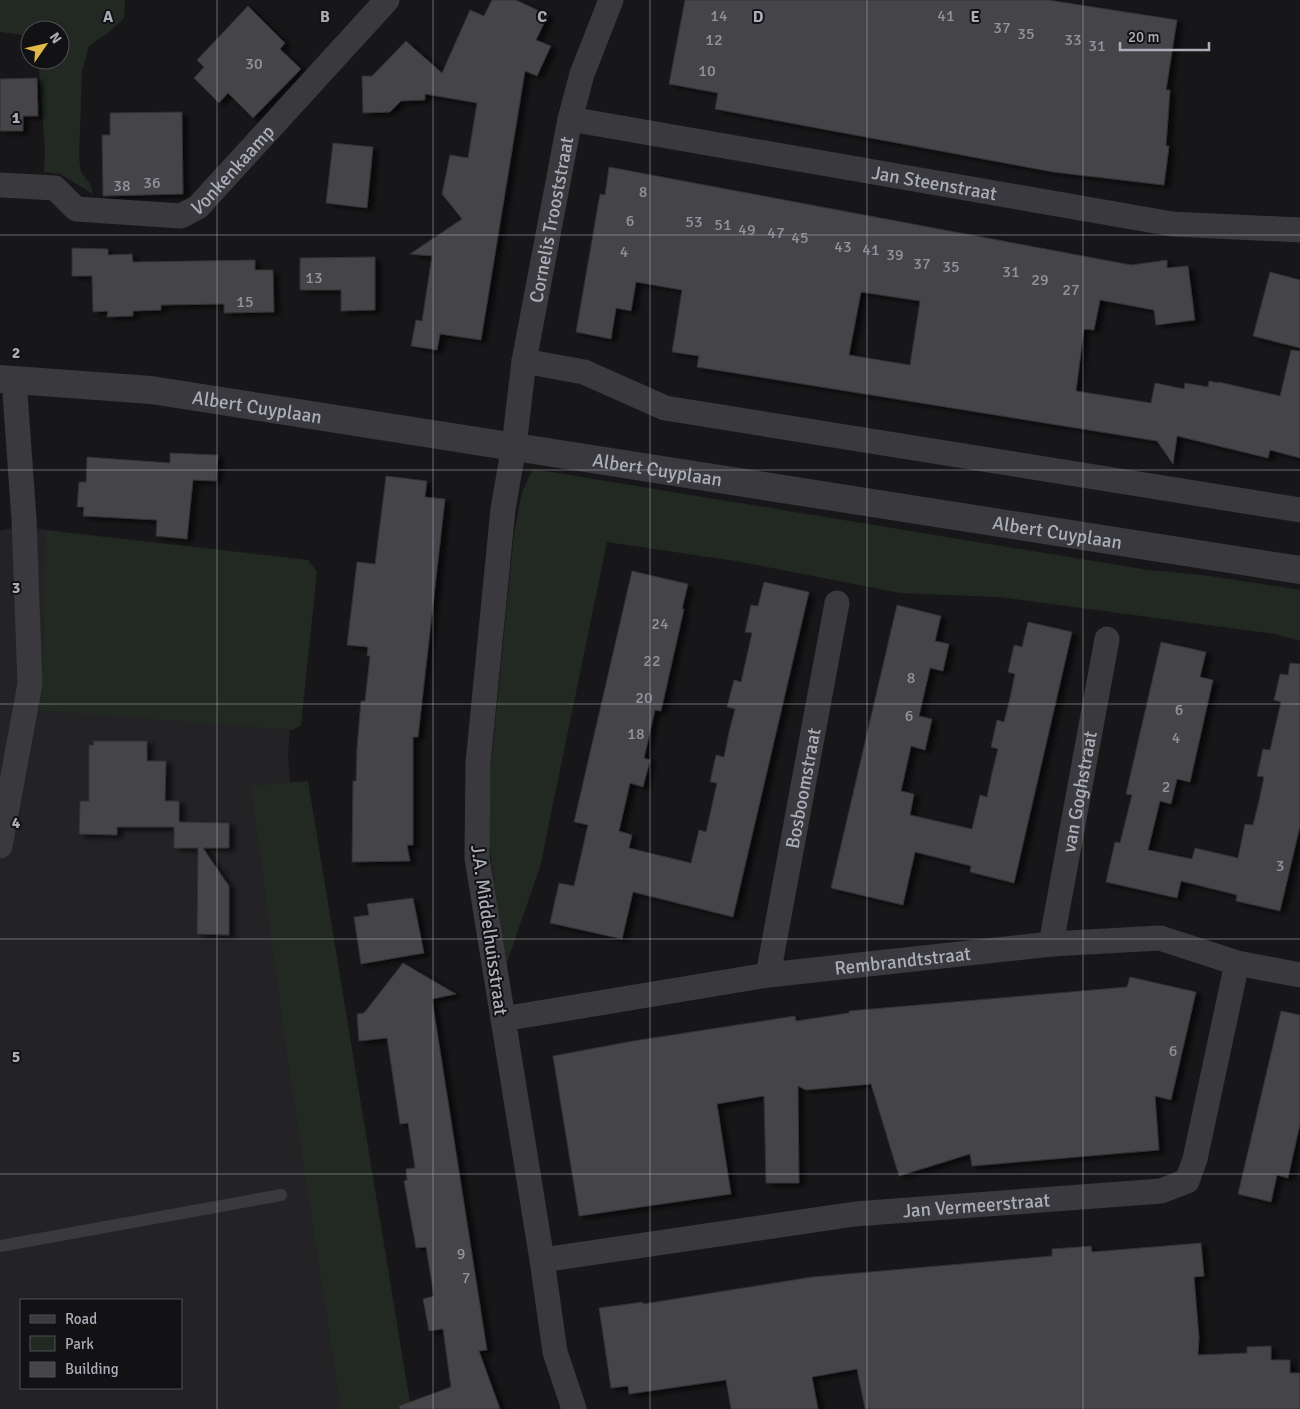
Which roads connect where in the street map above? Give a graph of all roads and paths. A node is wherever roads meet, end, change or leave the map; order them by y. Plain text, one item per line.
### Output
1 (387, 0) edge
2 (611, 0) edge
3 (570, 119) junction
4 (0, 185) edge
5 (1300, 230) edge
6 (524, 361) junction
7 (7, 379) edge
8 (514, 446) junction
9 (1300, 510) edge
10 (1300, 570) edge
11 (837, 602) dead end
12 (1107, 639) dead end
13 (0, 846) edge
14 (1051, 944) junction
15 (1237, 963) junction
16 (768, 975) junction
17 (1300, 975) edge
18 (503, 1018) junction
19 (281, 1195) dead end
20 (0, 1246) edge
21 (542, 1260) junction
22 (574, 1409) edge

1 - 4 street, Vonkenkaamp
2 - 3 street, Cornelis Trooststraat
3 - 5 street, Jan Steenstraat
3 - 6 street, Cornelis Trooststraat
6 - 8 street, Cornelis Trooststraat
6 - 9 street
7 - 8 street, Albert Cuyplaan
7 - 13 street, Albert Cuyplaan
8 - 10 street, Albert Cuyplaan
8 - 18 street, J.A. Middelhuisstraat
11 - 16 street, Bosboomstraat
12 - 14 street, van Goghstraat
14 - 15 street, Rembrandtstraat
14 - 16 street, Rembrandtstraat
15 - 17 street, Rembrandtstraat
15 - 21 street, Jan Vermeerstraat
16 - 18 street, Rembrandtstraat
18 - 21 street, J.A. Middelhuisstraat
19 - 20 lane
21 - 22 street, J.A. Middelhuisstraat

